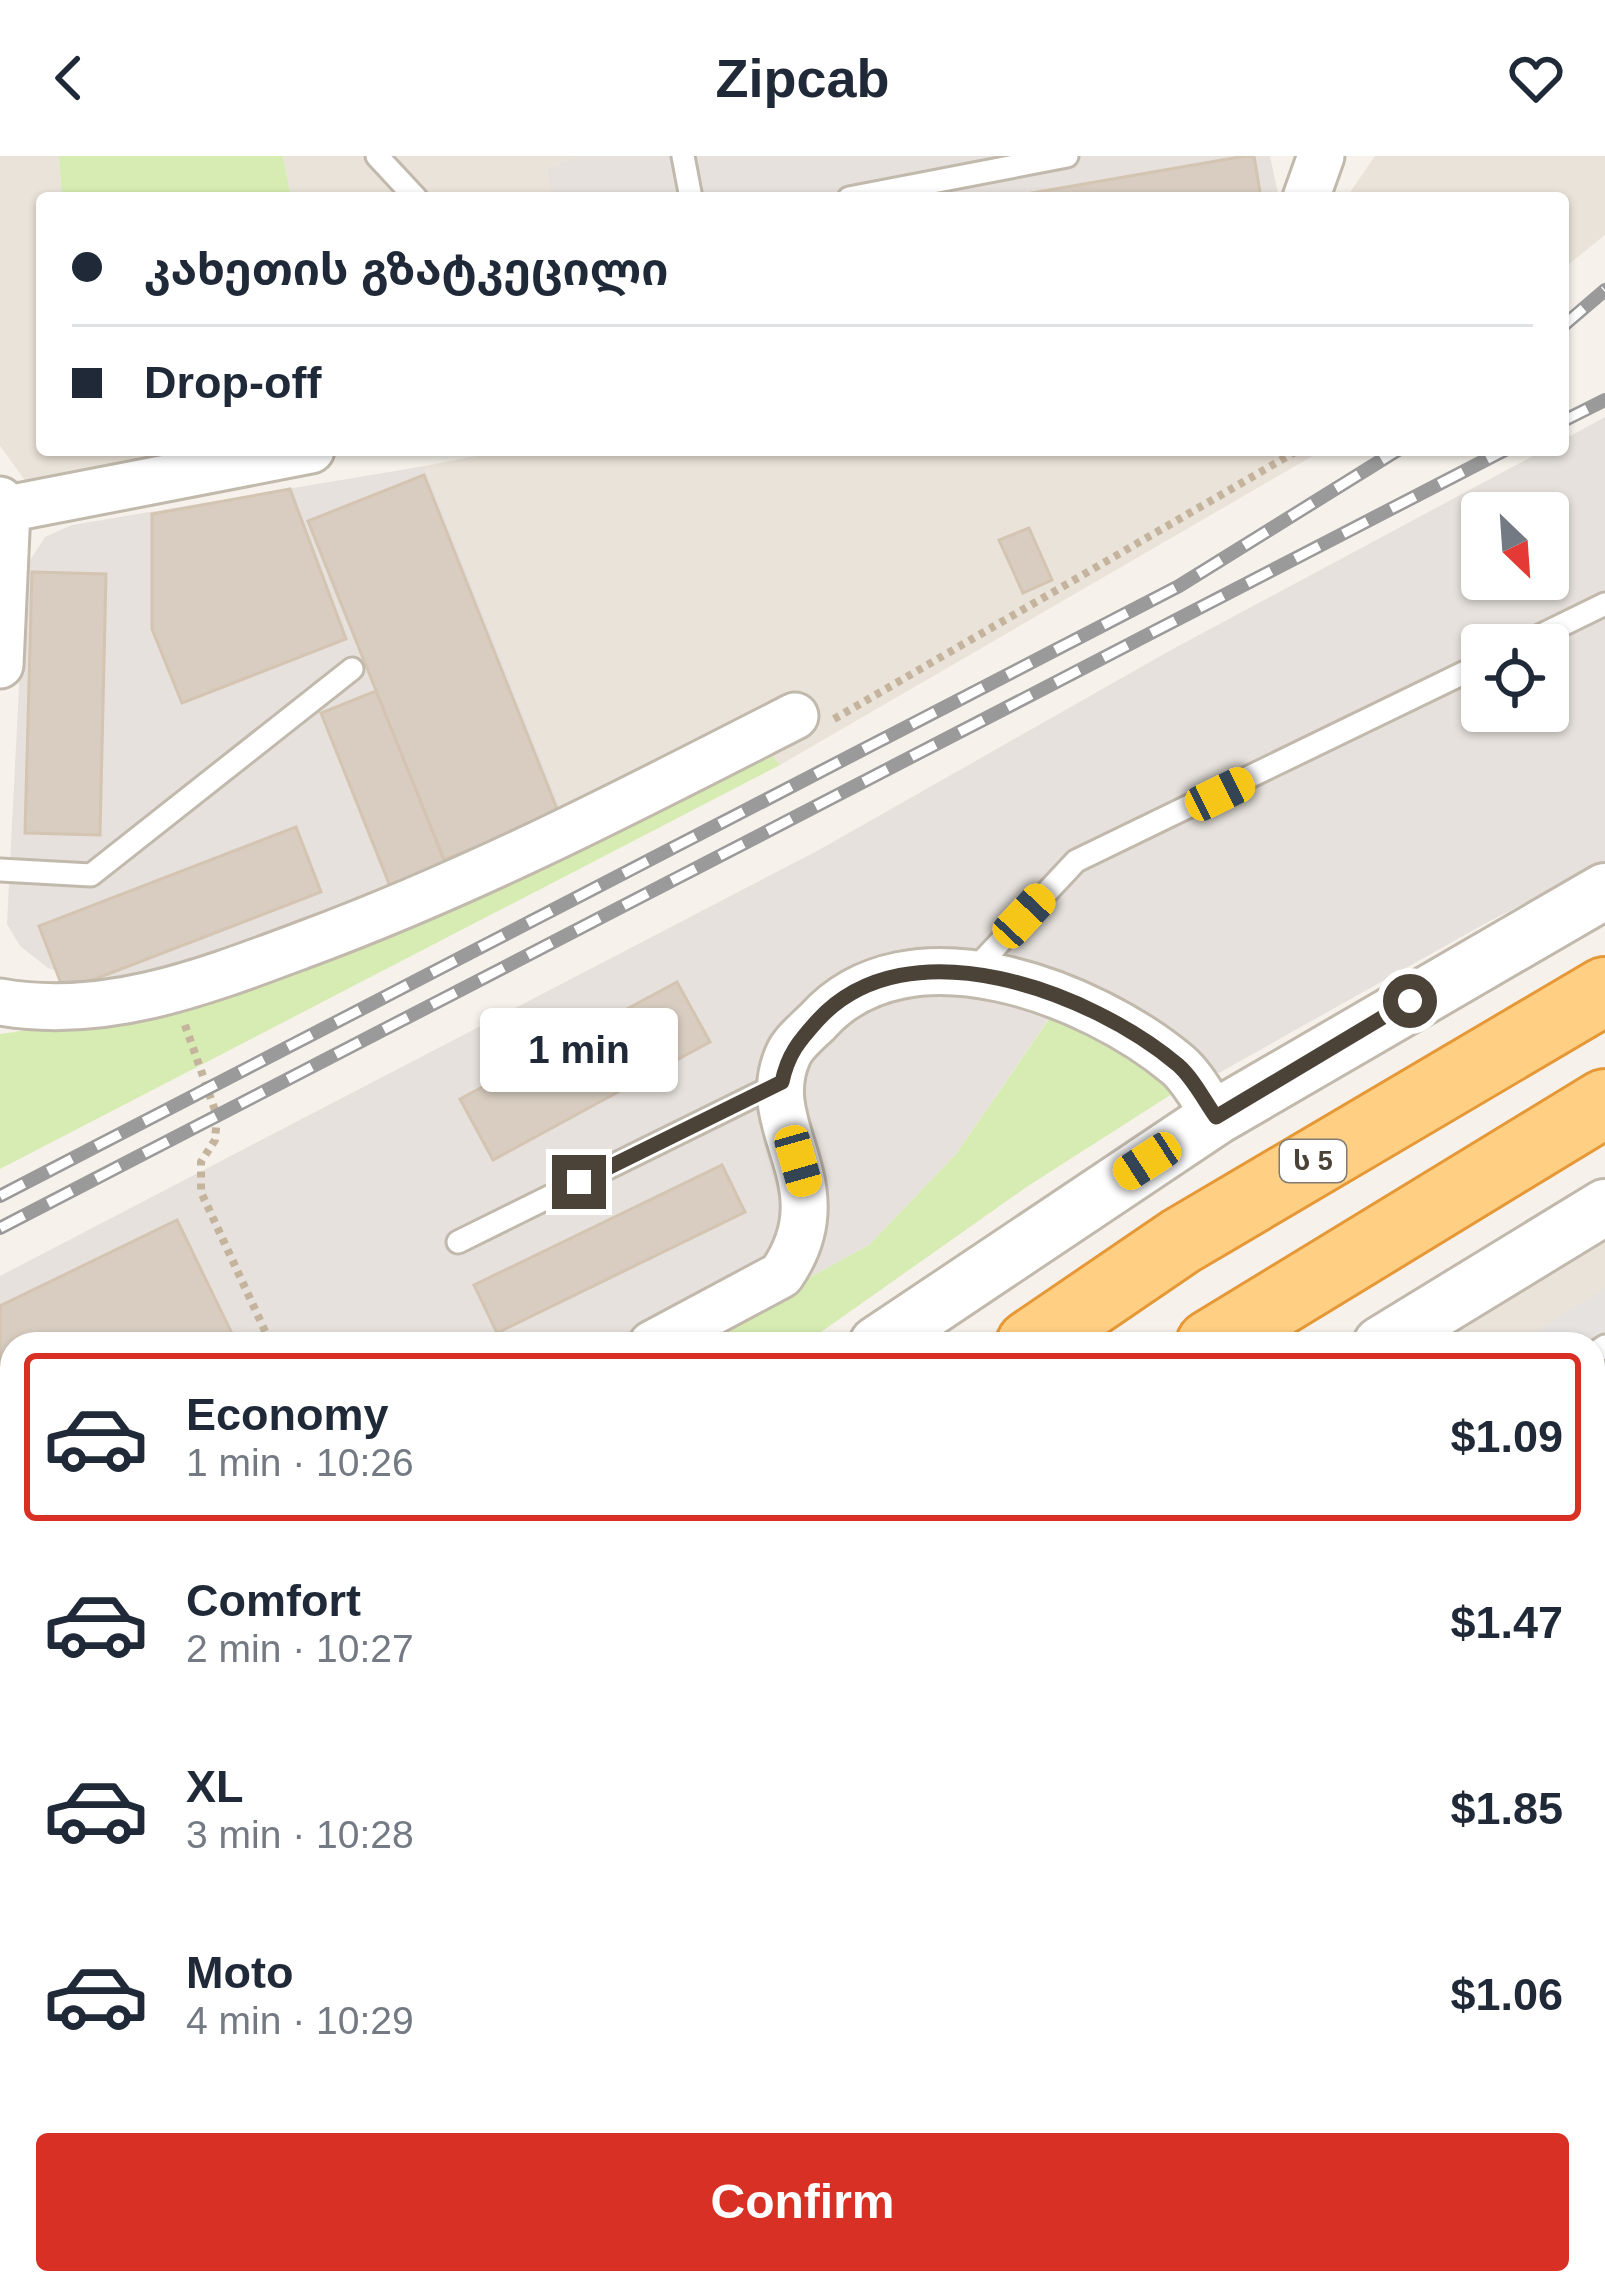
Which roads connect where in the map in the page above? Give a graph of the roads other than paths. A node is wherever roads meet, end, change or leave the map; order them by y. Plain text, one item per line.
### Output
1 (377, 156) edge
2 (683, 156) edge
3 (1065, 156) edge
4 (1321, 156) edge
5 (410, 192) edge
6 (690, 192) edge
7 (880, 192) edge
8 (1308, 192) edge
9 (277, 456) edge
10 (3, 505) edge
11 (1605, 604) edge
12 (1564, 624) edge
13 (0, 665) edge
14 (352, 669) dead end
15 (1461, 674) edge
16 (813, 718) road end
17 (0, 870) edge
18 (1605, 891) edge
19 (973, 971) junction
20 (1605, 991) edge
21 (0, 1002) edge
22 (782, 1082) junction
23 (1605, 1103) edge
24 (1216, 1117) junction
25 (1605, 1207) edge
26 (1408, 1219) junction
27 (458, 1242) dead end
28 (675, 1332) edge
29 (895, 1332) edge
30 (1048, 1332) edge
31 (1229, 1332) edge
32 (1299, 1332) edge
33 (1401, 1332) edge

1 - 5 lane
2 - 6 lane
3 - 7 lane
4 - 8 street
9 - 10 street
10 - 13 street
11 - 12 lane
14 - 17 lane
15 - 19 lane
16 - 21 street
18 - 24 street
19 - 22 street
19 - 24 street
20 - 30 highway, ს 5
22 - 27 lane
22 - 28 street
23 - 26 highway
24 - 29 street
25 - 33 street
26 - 31 highway
26 - 32 highway

